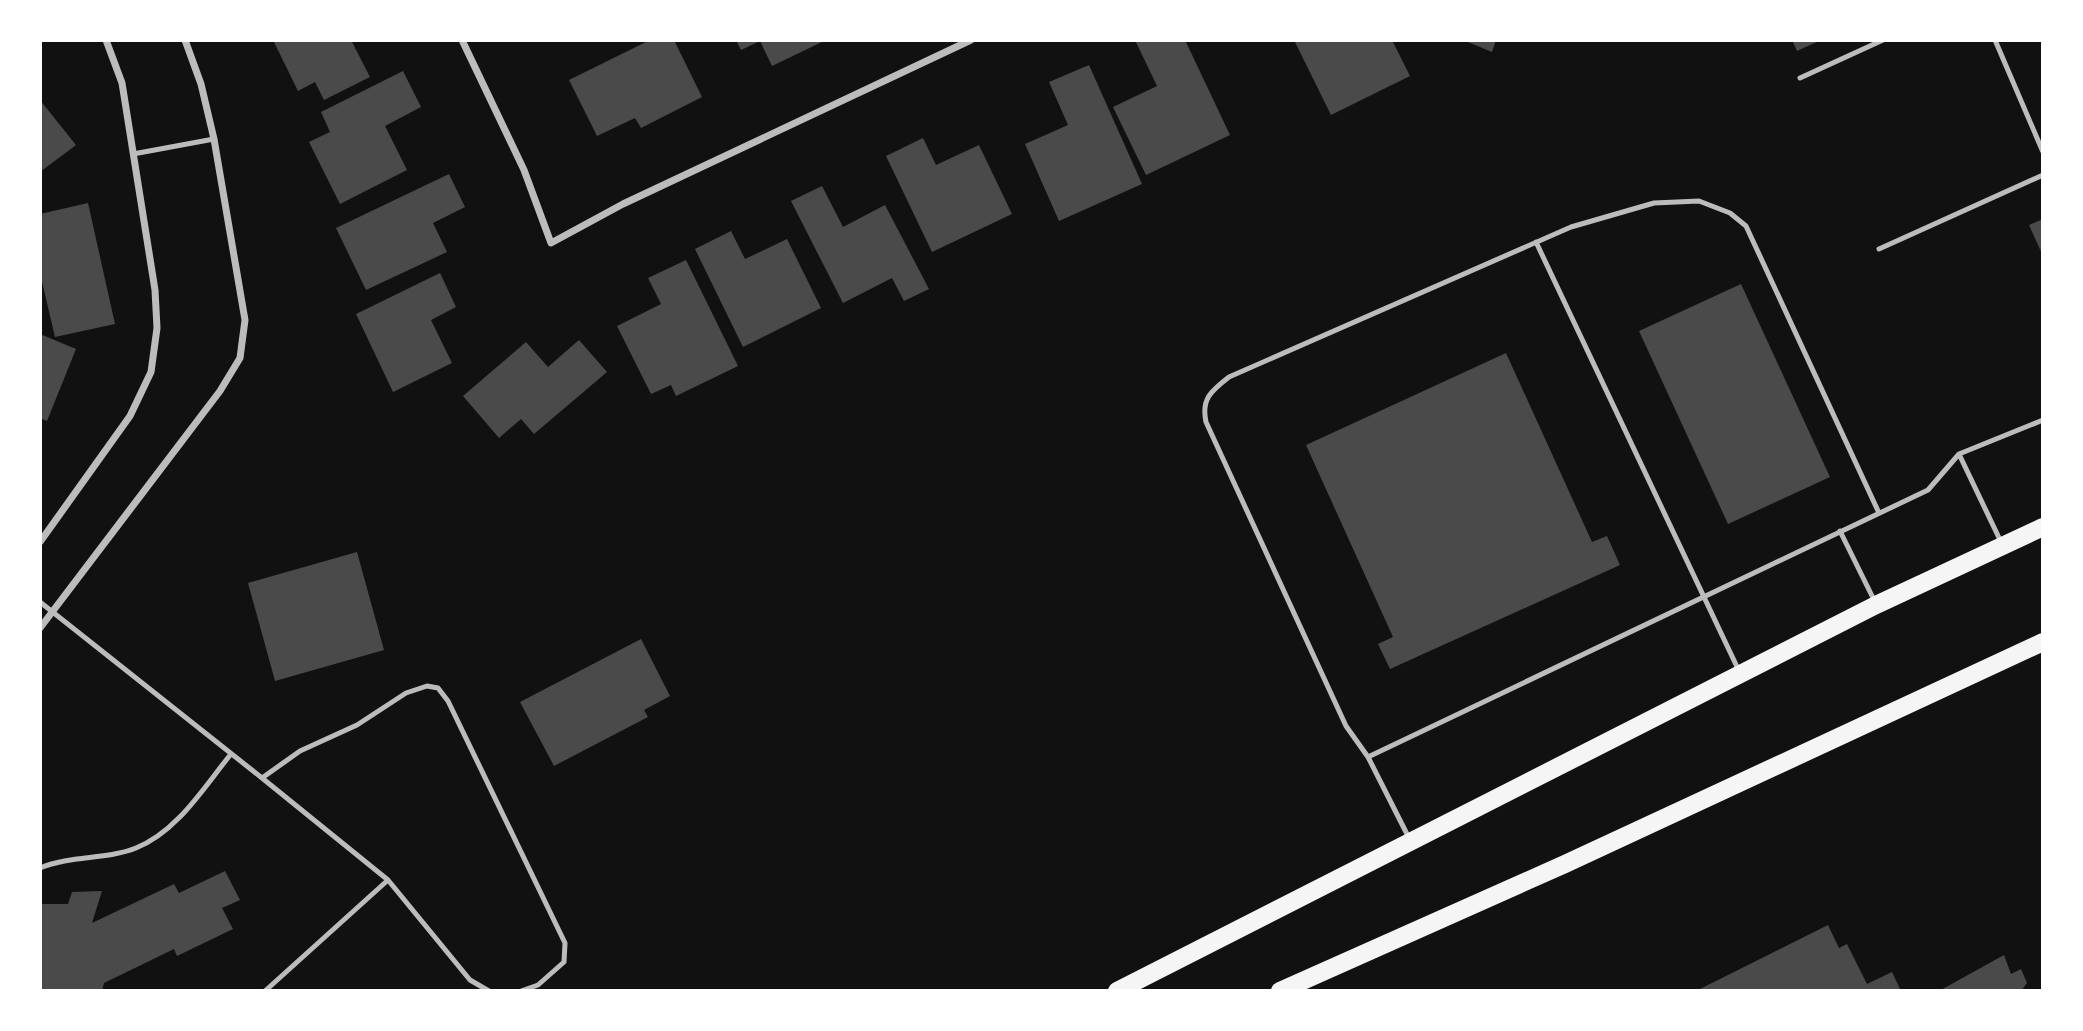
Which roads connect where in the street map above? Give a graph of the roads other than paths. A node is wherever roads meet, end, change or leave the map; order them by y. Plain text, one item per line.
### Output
1 (106, 40) edge
2 (185, 40) edge
3 (462, 40) edge
4 (971, 40) edge
5 (1883, 40) edge
6 (1995, 40) edge
7 (957, 43) edge
8 (1800, 78) dead end
9 (214, 139) junction
10 (2043, 152) edge
11 (133, 154) junction
12 (2043, 175) edge
13 (1536, 243) junction
14 (1879, 249) dead end
15 (2043, 420) edge
16 (1959, 454) junction
17 (1879, 513) junction
18 (2043, 527) edge
19 (1840, 531) junction
20 (40, 542) edge
21 (2002, 545) junction
22 (1703, 596) junction
23 (40, 602) edge
24 (1876, 605) junction
25 (53, 612) junction
26 (40, 628) edge
27 (2043, 642) edge
28 (1740, 674) junction
29 (232, 754) junction
30 (1368, 757) junction
31 (261, 778) junction
32 (1410, 841) junction
33 (40, 868) edge
34 (387, 880) junction
35 (265, 991) edge
36 (489, 991) edge
37 (521, 991) edge
38 (1117, 991) edge
39 (1280, 991) edge

1 - 11 street
2 - 9 street
3 - 7 street
4 - 7 street
5 - 8 lane
6 - 10 lane
9 - 11 lane
9 - 25 street
11 - 20 street
12 - 14 lane
13 - 17 lane
13 - 22 lane
13 - 30 lane
15 - 16 lane
16 - 17 lane
16 - 21 lane
17 - 19 lane
18 - 21 main road
19 - 22 lane
19 - 24 lane
21 - 24 main road
22 - 28 lane
22 - 30 lane
23 - 25 lane
24 - 28 main road
25 - 26 street
25 - 29 lane
27 - 39 main road
28 - 32 main road
29 - 31 lane
29 - 33 lane
30 - 32 lane
31 - 34 lane
31 - 37 lane
32 - 38 main road
34 - 35 lane
34 - 36 lane

